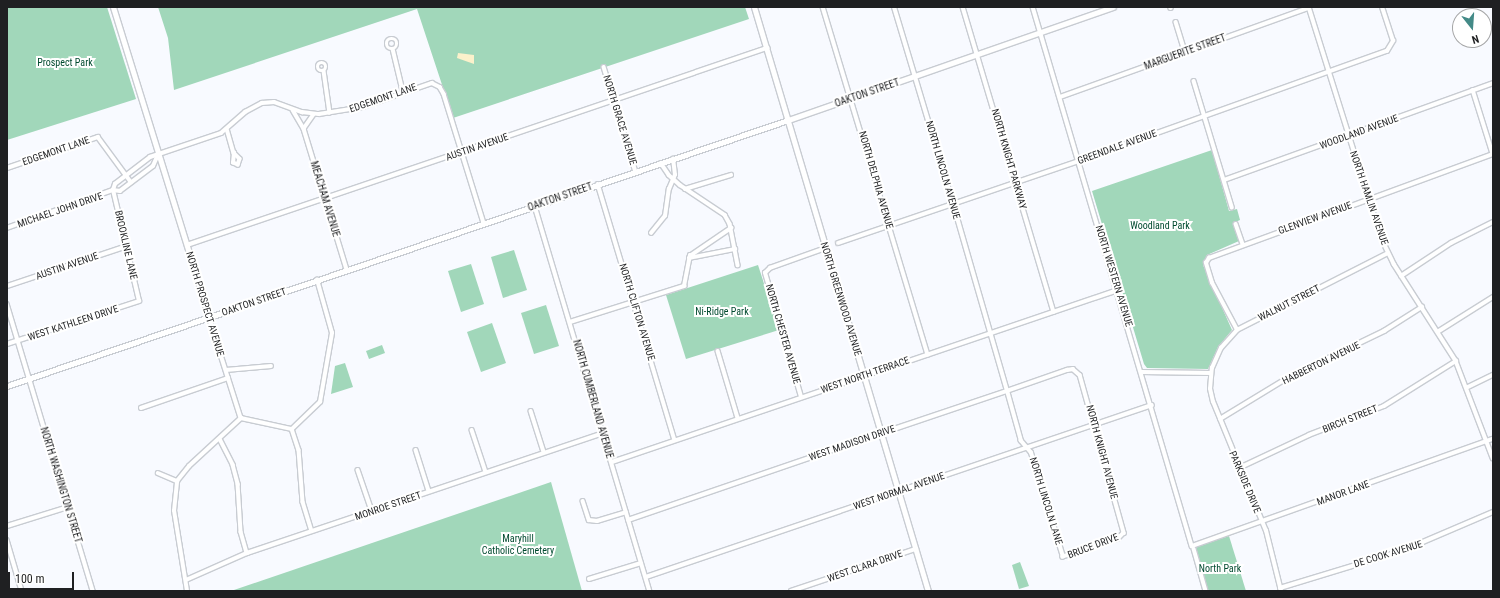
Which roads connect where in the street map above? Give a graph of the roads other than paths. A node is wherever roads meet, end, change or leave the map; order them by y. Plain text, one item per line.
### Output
1 (113, 7) edge
2 (754, 7) edge
3 (823, 7) edge
4 (894, 7) edge
5 (963, 7) edge
6 (1033, 7) edge
7 (1113, 7) edge
8 (1309, 7) edge
9 (1382, 7) edge
10 (1176, 22) dead end
11 (1041, 33) junction
12 (767, 48) junction
13 (393, 49) dead end
14 (1185, 52) junction
15 (978, 55) junction
16 (604, 67) dead end
17 (324, 71) dead end
18 (1329, 71) junction
19 (916, 76) junction
20 (1194, 81) dead end
21 (1493, 83) edge
22 (1473, 90) junction
23 (404, 91) junction
24 (1060, 97) junction
25 (852, 98) junction
26 (614, 101) junction
27 (292, 109) junction
28 (330, 113) junction
29 (314, 114) junction
30 (1205, 115) junction
31 (788, 120) junction
32 (226, 129) junction
33 (304, 129) junction
34 (1348, 136) junction
35 (462, 152) junction
36 (158, 154) junction
37 (234, 154) dead end
38 (1493, 154) edge
39 (673, 159) junction
40 (1079, 161) junction
41 (661, 163) junction
42 (7, 168) edge
43 (636, 172) junction
44 (126, 175) junction
45 (731, 175) dead end
46 (674, 178) junction
47 (1224, 180) junction
48 (132, 182) junction
49 (1015, 182) junction
50 (598, 184) junction
51 (685, 189) junction
52 (113, 190) junction
53 (325, 199) junction
54 (1367, 200) junction
55 (953, 204) junction
56 (535, 206) junction
57 (1232, 207) dead end
58 (1493, 222) edge
59 (484, 223) junction
60 (1236, 224) dead end
61 (890, 226) junction
62 (7, 228) edge
63 (731, 228) junction
64 (651, 233) dead end
65 (838, 243) dead end
66 (1243, 244) junction
67 (187, 245) junction
68 (127, 246) junction
69 (826, 248) junction
70 (735, 249) junction
71 (1388, 253) junction
72 (689, 258) junction
73 (738, 265) dead end
74 (347, 270) junction
75 (1401, 276) junction
76 (317, 280) junction
77 (7, 286) edge
78 (1118, 290) junction
79 (1493, 297) edge
80 (139, 301) joint
81 (634, 301) junction
82 (7, 304) edge
83 (1422, 307) junction
84 (1054, 312) junction
85 (209, 317) junction
86 (570, 322) junction
87 (1237, 330) junction
88 (1439, 331) junction
89 (990, 333) junction
90 (18, 341) junction
91 (7, 344) edge
92 (718, 352) dead end
93 (928, 354) junction
94 (1456, 361) junction
95 (271, 366) dead end
96 (226, 370) junction
97 (1076, 370) joint
98 (1142, 372) junction
99 (1211, 373) junction
100 (1493, 375) edge
101 (864, 376) junction
102 (30, 378) junction
103 (228, 378) junction
104 (7, 386) edge
105 (1468, 387) junction
106 (1007, 391) junction
107 (801, 397) junction
108 (1152, 405) junction
109 (141, 408) dead end
110 (530, 411) dead end
111 (241, 418) junction
112 (738, 418) junction
113 (1220, 419) junction
114 (1093, 424) junction
115 (292, 429) junction
116 (472, 430) dead end
117 (603, 432) junction
118 (881, 433) junction
119 (220, 439) junction
120 (1493, 439) edge
121 (674, 440) junction
122 (1488, 441) junction
123 (1026, 447) junction
124 (416, 450) dead end
125 (544, 452) junction
126 (1493, 458) edge
127 (612, 462) junction
128 (1239, 468) junction
129 (358, 470) dead end
130 (486, 472) junction
131 (158, 473) dead end
132 (177, 481) junction
133 (898, 491) junction
134 (429, 492) junction
135 (583, 500) dead end
136 (68, 507) junction
137 (372, 511) junction
138 (626, 512) junction
139 (1493, 512) edge
140 (628, 520) junction
141 (1262, 522) junction
142 (7, 526) edge
143 (312, 531) junction
144 (1122, 535) joint
145 (7, 540) edge
146 (1193, 547) junction
147 (916, 549) junction
148 (247, 553) junction
149 (1063, 557) joint
150 (641, 563) junction
151 (646, 577) junction
152 (589, 579) dead end
153 (186, 580) junction
154 (1280, 589) edge
155 (22, 591) edge
156 (93, 591) edge
157 (187, 591) edge
158 (650, 591) edge
159 (791, 591) edge
160 (928, 591) edge
161 (1205, 591) edge

1 - 36 main road, NORTH PROSPECT AVENUE
2 - 12 main road, NORTH GREENWOOD AVENUE
3 - 25 street, NORTH DELPHIA AVENUE
4 - 19 street, NORTH LINCOLN AVENUE
5 - 15 street, NORTH KNIGHT PARKWAY
6 - 11 street, NORTH WESTERN AVENUE
7 - 11 main road, OAKTON STREET
8 - 14 street, MARGUERITE STREET
8 - 18 street, NORTH HAMLIN AVENUE
9 - 18 street, GREENDALE AVENUE
10 - 14 street
11 - 15 main road, OAKTON STREET
11 - 24 street, NORTH WESTERN AVENUE
12 - 26 street, AUSTIN AVENUE
12 - 31 main road, NORTH GREENWOOD AVENUE
13 - 23 street
14 - 24 street, MARGUERITE STREET
15 - 19 main road, OAKTON STREET
15 - 49 street, NORTH KNIGHT PARKWAY
16 - 26 street, NORTH GRACE AVENUE
17 - 28 street
18 - 30 street, GREENDALE AVENUE
18 - 34 street, NORTH HAMLIN AVENUE
19 - 25 main road, OAKTON STREET
19 - 55 street, NORTH LINCOLN AVENUE
20 - 30 street
21 - 22 street, WOODLAND AVENUE
22 - 34 street, WOODLAND AVENUE
22 - 38 street
23 - 28 street, EDGEMONT LANE
23 - 35 street, EDGEMONT LANE
24 - 40 street, NORTH WESTERN AVENUE
25 - 31 main road, OAKTON STREET
25 - 61 street, NORTH DELPHIA AVENUE
26 - 35 street, AUSTIN AVENUE
26 - 43 street, NORTH GRACE AVENUE
27 - 29 street, EDGEMONT LANE
27 - 32 street, EDGEMONT LANE
27 - 33 street, MEACHAM AVENUE
28 - 29 street, EDGEMONT LANE
29 - 33 street
30 - 40 street, GREENDALE AVENUE
30 - 47 street
31 - 39 main road, OAKTON STREET
31 - 69 main road, NORTH GREENWOOD AVENUE
32 - 36 street, EDGEMONT LANE
32 - 37 street
33 - 53 street, MEACHAM AVENUE
34 - 47 street, WOODLAND AVENUE
34 - 54 street, NORTH HAMLIN AVENUE
35 - 53 street, AUSTIN AVENUE
35 - 59 street
36 - 44 street, MICHAEL JOHN DRIVE
36 - 48 street, MICHAEL JOHN DRIVE
36 - 67 main road, NORTH PROSPECT AVENUE
38 - 54 street, GLENVIEW AVENUE
39 - 41 main road, OAKTON STREET
39 - 46 street
40 - 49 street, GREENDALE AVENUE
40 - 78 street, NORTH WESTERN AVENUE
41 - 43 main road, OAKTON STREET
41 - 46 street
42 - 44 street, EDGEMONT LANE
43 - 50 main road, OAKTON STREET
44 - 48 street, EDGEMONT LANE
44 - 52 street, MICHAEL JOHN DRIVE
45 - 51 street
46 - 51 street
46 - 64 street
47 - 57 street
48 - 52 street, MICHAEL JOHN DRIVE
49 - 55 street, GREENDALE AVENUE
49 - 84 street, NORTH KNIGHT PARKWAY
50 - 56 main road, OAKTON STREET
50 - 81 street, NORTH CLIFTON AVENUE
51 - 63 street
52 - 62 street, MICHAEL JOHN DRIVE
52 - 68 street, BROOKLINE LANE
53 - 67 street, AUSTIN AVENUE
53 - 74 street, MEACHAM AVENUE
54 - 66 street, GLENVIEW AVENUE
54 - 71 street, NORTH HAMLIN AVENUE
55 - 61 street, GREENDALE AVENUE
55 - 89 street, NORTH LINCOLN AVENUE
56 - 59 main road, OAKTON STREET
56 - 86 street, NORTH CUMBERLAND AVENUE
58 - 75 street
59 - 74 main road, OAKTON STREET
60 - 66 street
61 - 65 street, GREENDALE AVENUE
61 - 93 street, NORTH DELPHIA AVENUE
63 - 70 street
63 - 72 street
66 - 87 street, GLENVIEW AVENUE
67 - 85 main road, NORTH PROSPECT AVENUE
68 - 77 street, AUSTIN AVENUE
68 - 80 street, BROOKLINE LANE
69 - 101 main road, NORTH GREENWOOD AVENUE
69 - 107 street, NORTH CHESTER AVENUE
70 - 72 street
70 - 73 street
71 - 75 street, NORTH HAMLIN AVENUE
71 - 87 street, WALNUT STREET
72 - 81 street
74 - 76 main road, OAKTON STREET
75 - 83 street, NORTH HAMLIN AVENUE
76 - 85 main road, OAKTON STREET
76 - 115 street
78 - 84 street, WEST NORTH TERRACE
78 - 98 street, NORTH WESTERN AVENUE
79 - 88 street
80 - 90 street, WEST KATHLEEN DRIVE
81 - 86 street
81 - 121 street, NORTH CLIFTON AVENUE
82 - 90 street, NORTH WASHINGTON STREET
83 - 88 street, NORTH HAMLIN AVENUE
83 - 113 street, HABBERTON AVENUE
84 - 89 street, WEST NORTH TERRACE
85 - 96 street, NORTH PROSPECT AVENUE
85 - 102 main road, OAKTON STREET
86 - 117 street, NORTH CUMBERLAND AVENUE
87 - 99 street, WALNUT STREET
88 - 94 street, NORTH HAMLIN AVENUE
89 - 93 street, WEST NORTH TERRACE
89 - 106 street, NORTH LINCOLN LANE
90 - 91 street, WEST KATHLEEN DRIVE
90 - 102 street, NORTH WASHINGTON STREET
92 - 112 street
93 - 101 street, WEST NORTH TERRACE
94 - 105 street, NORTH HAMLIN AVENUE
94 - 128 street, BIRCH STREET
95 - 96 street
96 - 103 street, NORTH PROSPECT AVENUE
97 - 106 street, WEST MADISON DRIVE
97 - 114 street, NORTH KNIGHT AVENUE
98 - 99 street
98 - 108 street, NORTH WESTERN AVENUE
99 - 113 street, PARKSIDE DRIVE
100 - 105 street
101 - 107 street, WEST NORTH TERRACE
101 - 118 main road, NORTH GREENWOOD AVENUE
102 - 104 main road, OAKTON STREET
102 - 136 street, NORTH WASHINGTON STREET
103 - 109 street
103 - 111 street, NORTH PROSPECT AVENUE
105 - 122 street, NORTH HAMLIN AVENUE
106 - 118 street, WEST MADISON DRIVE
106 - 123 street, NORTH LINCOLN LANE
107 - 112 street, WEST NORTH TERRACE
108 - 114 street, WEST NORMAL AVENUE
108 - 146 street, NORTH WESTERN AVENUE
110 - 125 street
111 - 115 street
111 - 119 street
112 - 121 street, WEST NORTH TERRACE
113 - 128 street, PARKSIDE DRIVE
114 - 123 street, WEST NORMAL AVENUE
114 - 144 street, NORTH KNIGHT AVENUE
115 - 143 street
116 - 130 street
117 - 125 street, MONROE STREET
117 - 127 street, NORTH CUMBERLAND AVENUE
118 - 133 main road, NORTH GREENWOOD AVENUE
118 - 140 street, WEST MADISON DRIVE
119 - 132 street
119 - 148 street
120 - 122 street, MANOR LANE
121 - 127 street, WEST NORTH TERRACE
122 - 126 street, NORTH HAMLIN AVENUE
122 - 141 street, MANOR LANE
123 - 133 street, WEST NORMAL AVENUE
123 - 149 street, NORTH LINCOLN LANE
124 - 134 street
125 - 130 street, MONROE STREET
127 - 138 street, NORTH CUMBERLAND AVENUE
128 - 141 street, PARKSIDE DRIVE
129 - 137 street
130 - 134 street, MONROE STREET
131 - 132 street
132 - 153 street
133 - 147 main road, NORTH GREENWOOD AVENUE
133 - 151 street, WEST NORMAL AVENUE
134 - 137 street, MONROE STREET
135 - 138 street
136 - 142 street
136 - 156 street, NORTH WASHINGTON STREET
137 - 143 street, MONROE STREET
138 - 140 street, NORTH CUMBERLAND AVENUE
139 - 154 street, DE COOK AVENUE
140 - 150 street, NORTH CUMBERLAND AVENUE
141 - 146 street, MANOR LANE
141 - 154 street, PARKSIDE DRIVE
143 - 148 street, MONROE STREET
144 - 149 street, BRUCE DRIVE
145 - 155 street
146 - 161 street, NORTH WESTERN AVENUE
147 - 159 street, WEST CLARA DRIVE
147 - 160 main road, NORTH GREENWOOD AVENUE
148 - 153 street, MONROE STREET
150 - 151 street, NORTH CUMBERLAND AVENUE
150 - 152 street
151 - 158 street, NORTH CUMBERLAND AVENUE
153 - 157 street

